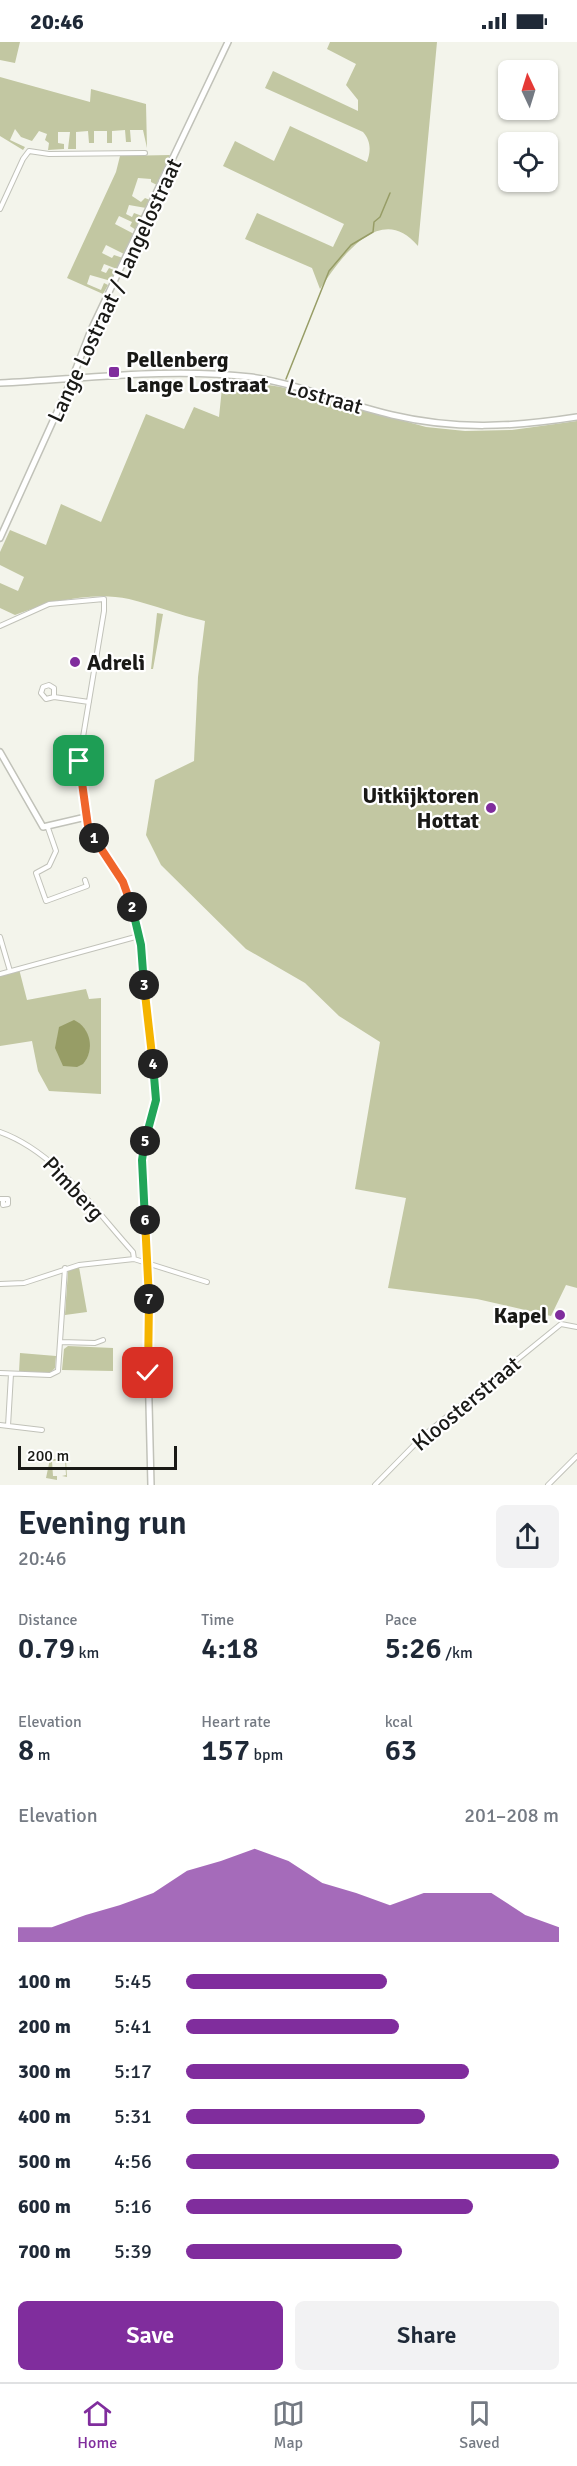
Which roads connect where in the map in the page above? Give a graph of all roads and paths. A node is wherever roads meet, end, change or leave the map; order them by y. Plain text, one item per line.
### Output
1 (228, 42) edge
2 (145, 153) dead end
3 (0, 209) edge
4 (72, 379) junction
5 (0, 383) edge
6 (577, 417) edge
7 (0, 538) edge
8 (0, 626) edge
9 (54, 697) dead end
10 (89, 702) junction
11 (0, 752) edge
12 (86, 818) junction
13 (48, 828) junction
14 (85, 880) dead end
15 (139, 936) junction
16 (0, 938) edge
17 (10, 971) junction
18 (0, 974) edge
19 (0, 1132) edge
20 (134, 1259) junction
21 (148, 1264) junction
22 (65, 1268) junction
23 (207, 1282) dead end
24 (0, 1284) edge
25 (577, 1327) edge
26 (103, 1340) dead end
27 (61, 1342) junction
28 (0, 1373) edge
29 (11, 1374) junction
30 (0, 1425) edge
31 (8, 1426) junction
32 (42, 1430) dead end
33 (577, 1456) edge
34 (151, 1485) edge
35 (375, 1485) edge
36 (548, 1485) edge

1 - 4 street, Lange Lostraat / Langelostraat
2 - 3 street
4 - 5 street, Lostraat
4 - 6 street, Lostraat
4 - 7 street, Lange Lostraat / Langelostraat
8 - 10 street
9 - 10 street
10 - 12 street
11 - 13 street
12 - 13 street
12 - 15 street
13 - 14 street
15 - 17 street
15 - 21 street
16 - 17 street
17 - 18 street
19 - 20 street, Pimberg
20 - 21 street
20 - 22 street
21 - 23 street
21 - 34 street
22 - 24 street
22 - 27 street
25 - 35 street, Kloosterstraat
26 - 27 street
27 - 29 street
28 - 29 street
29 - 31 street
30 - 31 street
31 - 32 street
33 - 36 street

